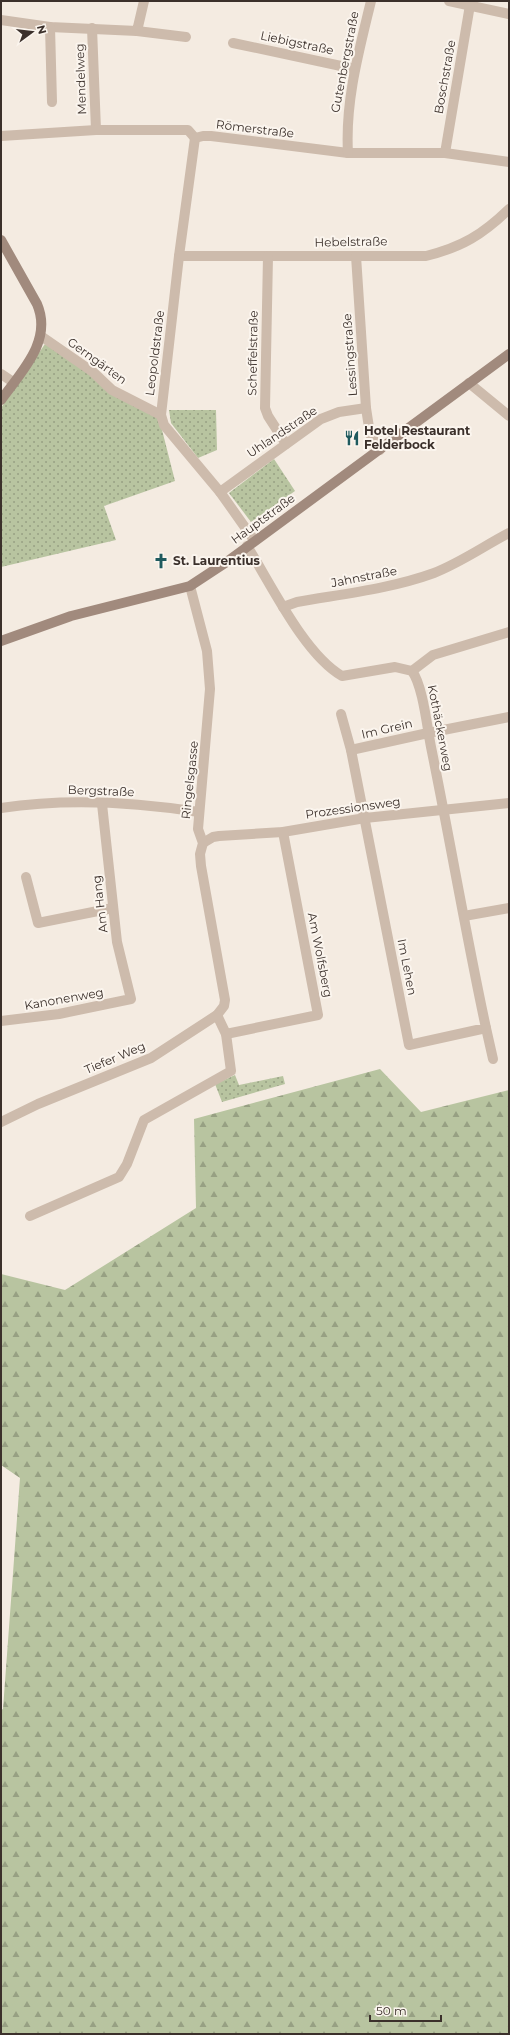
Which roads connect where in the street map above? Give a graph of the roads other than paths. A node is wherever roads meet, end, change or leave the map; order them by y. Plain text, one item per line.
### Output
1 (144, 1) edge
2 (371, 1) edge
3 (448, 1) edge
4 (470, 5) junction
5 (509, 14) edge
6 (1, 20) edge
7 (50, 27) junction
8 (92, 28) junction
9 (137, 31) junction
10 (186, 37) dead end
11 (233, 43) dead end
12 (355, 69) junction
13 (52, 102) dead end
14 (96, 130) junction
15 (1, 136) edge
16 (195, 138) junction
17 (348, 153) junction
18 (445, 153) junction
19 (509, 162) edge
20 (509, 209) edge
21 (1, 240) edge
22 (179, 256) junction
23 (268, 256) junction
24 (356, 256) junction
25 (41, 336) junction
26 (509, 354) edge
27 (1, 374) edge
28 (13, 382) junction
29 (469, 383) junction
30 (1, 400) edge
31 (366, 408) junction
32 (161, 415) junction
33 (509, 416) edge
34 (286, 444) junction
35 (380, 450) junction
36 (220, 492) junction
37 (509, 533) edge
38 (251, 543) junction
39 (190, 586) junction
40 (284, 607) junction
41 (509, 632) edge
42 (1, 642) edge
43 (412, 671) junction
44 (341, 714) dead end
45 (509, 717) edge
46 (428, 733) junction
47 (351, 750) junction
48 (509, 803) edge
49 (102, 804) junction
50 (1, 808) edge
51 (444, 810) junction
52 (199, 812) junction
53 (365, 818) junction
54 (283, 832) junction
55 (203, 843) junction
56 (26, 877) dead end
57 (112, 908) junction
58 (509, 908) edge
59 (464, 916) junction
60 (131, 999) joint
61 (218, 1015) junction
62 (1, 1021) edge
63 (486, 1028) junction
64 (226, 1034) junction
65 (493, 1059) dead end
66 (1, 1122) edge
67 (30, 1216) dead end

1 - 9 street
2 - 12 street, Gutenbergstraße
3 - 4 street
4 - 5 street
4 - 18 street, Boschstraße
6 - 7 street
7 - 8 street
7 - 13 street
8 - 9 street
8 - 14 street, Mendelweg
9 - 10 street
11 - 12 street, Liebigstraße
12 - 17 street, Gutenbergstraße
14 - 15 street
14 - 16 street
16 - 17 street, Römerstraße
16 - 22 street, Leopoldstraße
17 - 18 street, Römerstraße
18 - 19 street, Römerstraße
20 - 24 street, Hebelstraße
21 - 25 main road
22 - 23 street, Hebelstraße
22 - 32 street, Leopoldstraße
23 - 24 street, Hebelstraße
23 - 34 street, Scheffelstraße
24 - 31 street, Lessingstraße
25 - 28 main road
25 - 32 street, Gerngärten
26 - 29 main road, Hauptstraße
27 - 28 street
28 - 30 main road
29 - 33 street
29 - 35 main road, Hauptstraße
31 - 34 street, Uhlandstraße
31 - 35 street, Lessingstraße
32 - 36 street
34 - 36 street, Uhlandstraße
35 - 38 main road, Hauptstraße
36 - 38 street
37 - 40 street, Jahnstraße
38 - 39 main road, Hauptstraße
38 - 40 street
39 - 42 main road, Hauptstraße
39 - 52 street, Ringelsgasse
40 - 43 street
41 - 43 street
43 - 46 street, Kothäckerweg
44 - 47 street, Im Grein
45 - 46 street, Im Grein
46 - 47 street, Im Grein
46 - 51 street, Kothäckerweg
47 - 53 street, Im Grein
48 - 51 street, Prozessionsweg
49 - 50 street, Bergstraße
49 - 52 street, Bergstraße
49 - 57 street, Am Hang
51 - 53 street, Prozessionsweg
51 - 59 street
52 - 55 street, Ringelsgasse
53 - 54 street, Prozessionsweg
53 - 63 street, Im Lehen
54 - 55 street, Prozessionsweg
54 - 64 street, Am Wolfsberg
55 - 61 street, Ringelsgasse
56 - 57 street
57 - 60 street, Am Hang
58 - 59 street
59 - 63 street
60 - 62 street, Kanonenweg
61 - 64 street
61 - 66 street, Tiefer Weg
63 - 65 street
64 - 67 street

